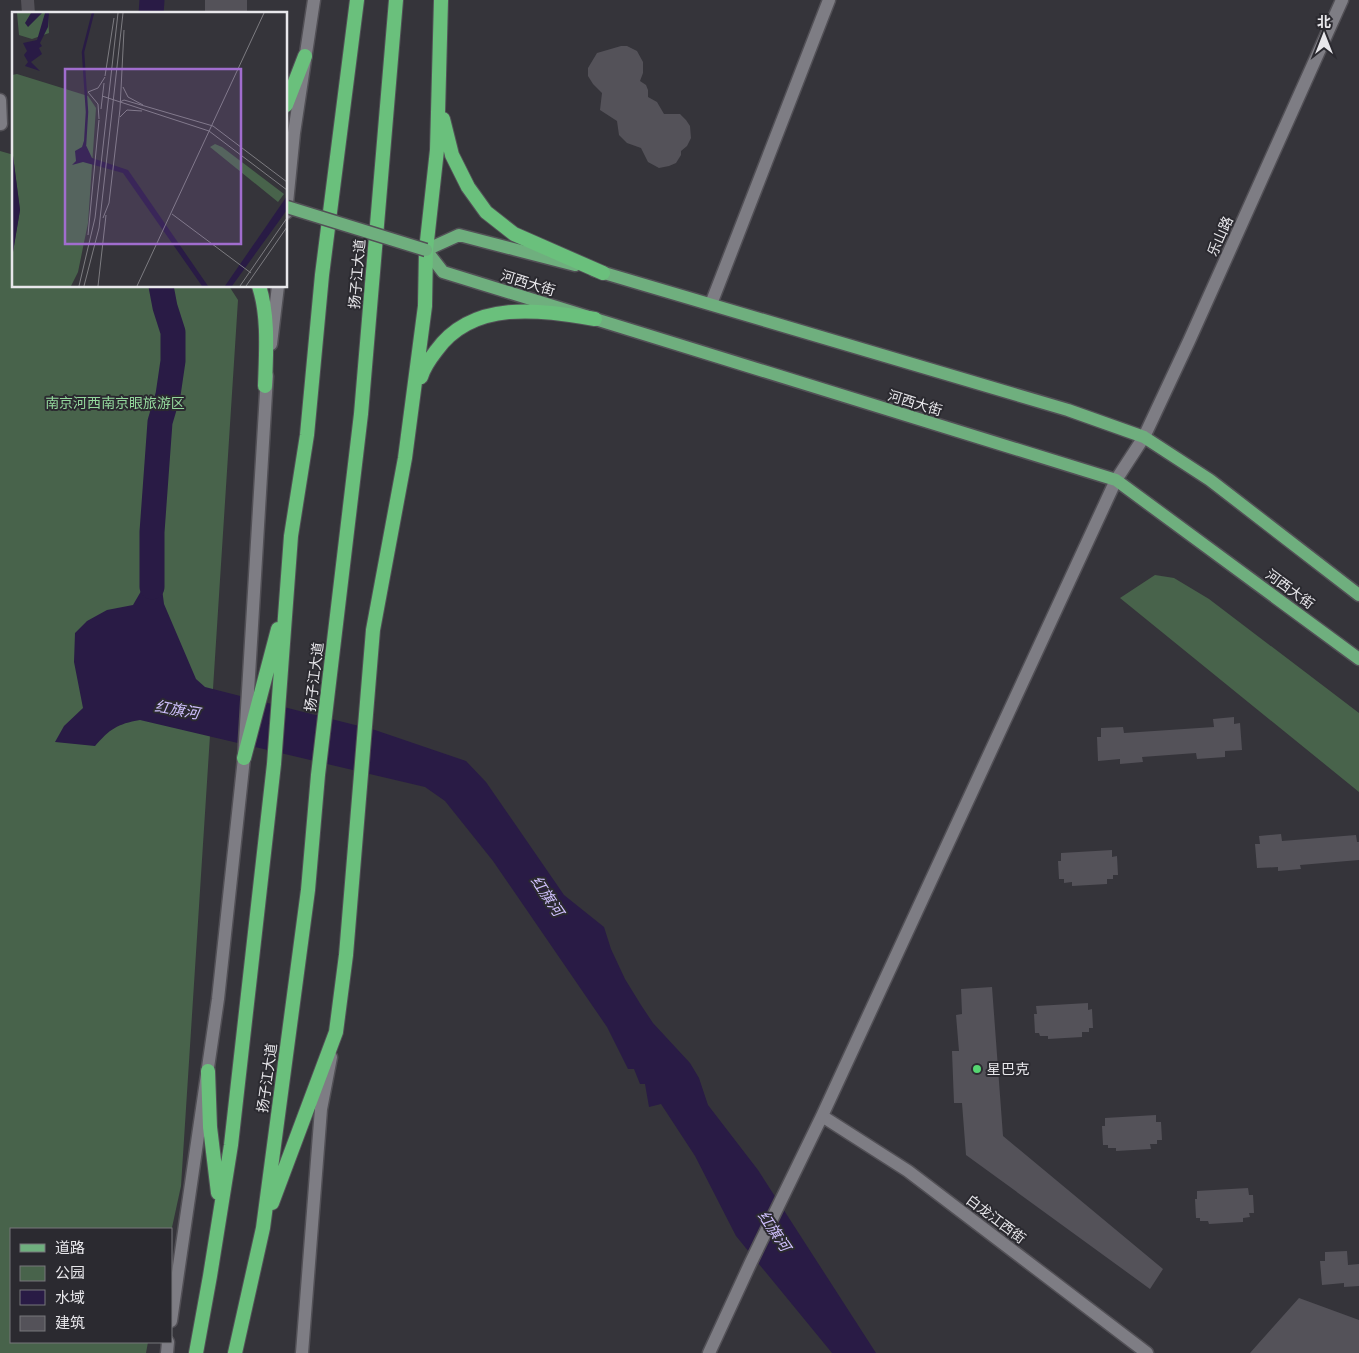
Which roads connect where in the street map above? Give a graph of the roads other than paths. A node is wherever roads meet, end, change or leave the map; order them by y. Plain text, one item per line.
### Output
1 (314, 0) edge
2 (357, 0) edge
3 (396, 0) edge
4 (441, 0) edge
5 (829, 0) edge
6 (1342, 0) edge
7 (305, 56) junction
8 (439, 94) junction
9 (0, 100) edge
10 (288, 100) edge
11 (5, 125) edge
12 (288, 196) edge
13 (288, 207) edge
14 (426, 250) junction
15 (604, 273) junction
16 (260, 288) edge
17 (278, 288) edge
18 (711, 304) junction
19 (595, 319) junction
20 (266, 386) junction
21 (411, 414) junction
22 (1144, 437) junction
23 (1116, 480) junction
24 (1359, 595) edge
25 (287, 599) junction
26 (1359, 659) edge
27 (244, 758) junction
28 (336, 1032) junction
29 (208, 1071) junction
30 (822, 1116) junction
31 (220, 1210) junction
32 (263, 1228) junction
33 (172, 1314) edge
34 (196, 1353) edge
35 (235, 1353) edge
36 (302, 1353) edge
37 (708, 1353) edge
38 (1147, 1353) edge

1 - 7 street
2 - 25 highway, 扬子江大道
3 - 32 highway, 扬子江大道
4 - 8 highway
5 - 18 street
6 - 22 street, 乐山路
7 - 10 highway
7 - 12 street
8 - 14 highway
8 - 15 highway
9 - 11 street
13 - 14 main road, bridge
14 - 15 main road, 河西大街
14 - 19 main road, 河西大街
14 - 21 highway
15 - 18 main road, 河西大街
16 - 20 highway
17 - 20 street
18 - 22 main road, 河西大街
19 - 21 highway
19 - 23 main road, 河西大街
20 - 27 street
21 - 28 highway
22 - 23 street, 乐山路
22 - 24 main road, 河西大街
23 - 26 main road, 河西大街
23 - 30 street, 乐山路
25 - 27 highway
25 - 31 highway, 扬子江大道
27 - 29 street
28 - 32 highway
28 - 36 street
29 - 31 highway
29 - 33 street
30 - 37 street, 乐山路
30 - 38 street, 白龙江西街
31 - 34 highway, 扬子江大道
32 - 35 highway, 扬子江大道

